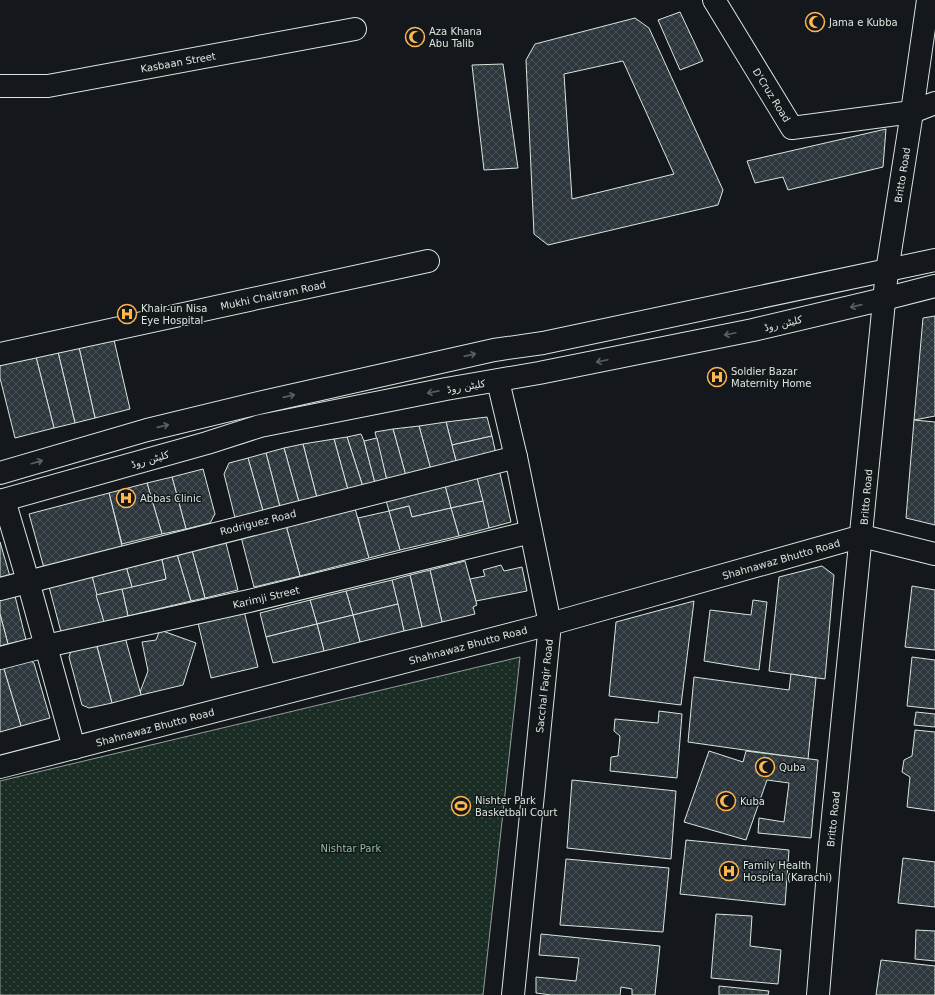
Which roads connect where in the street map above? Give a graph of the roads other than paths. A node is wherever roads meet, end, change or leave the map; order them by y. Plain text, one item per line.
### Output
1 (714, 0) edge
2 (928, 0) edge
3 (355, 29) dead end
4 (0, 86) edge
5 (935, 103) edge
6 (912, 112) junction
7 (935, 260) edge
8 (428, 261) dead end
9 (887, 270) junction
10 (935, 286) edge
11 (884, 300) junction
12 (0, 354) edge
13 (498, 380) junction
14 (516, 457) junction
15 (0, 473) edge
16 (2, 500) edge
17 (531, 532) junction
18 (862, 536) junction
19 (935, 554) edge
20 (28, 581) junction
21 (0, 588) edge
22 (550, 624) junction
23 (46, 646) junction
24 (0, 658) edge
25 (74, 748) junction
26 (0, 767) edge
27 (513, 995) edge
28 (818, 995) edge

1 - 6 street, D'Cruz Road
2 - 6 street, Britto Road
3 - 4 street, Kasbaan Street
5 - 6 street
6 - 9 street, Britto Road
7 - 9 street
8 - 12 street, Mukhi Chaitram Road
9 - 11 street, Britto Road
15 -> 9 street
10 - 11 street, کلیٹن روڈ
11 -> 13 street, کلیٹن روڈ
11 - 18 street, Britto Road
13 - 14 street, Sacchal Faqir Road
13 -> 16 street, کلیٹن روڈ
14 - 17 street, Sacchal Faqir Road
14 - 20 street, Rodriguez Road
16 - 20 street
17 - 22 street, Sacchal Faqir Road
17 - 23 street, Karimji Street
18 - 19 street, Shahnawaz Bhutto Road
18 - 22 street, Shahnawaz Bhutto Road
18 - 28 street, Britto Road
20 - 21 street, Rodriguez Road
20 - 23 street
22 - 25 street, Shahnawaz Bhutto Road
22 - 27 street, Sacchal Faqir Road
23 - 24 street, Karimji Street
23 - 25 street
25 - 26 street, Shahnawaz Bhutto Road

